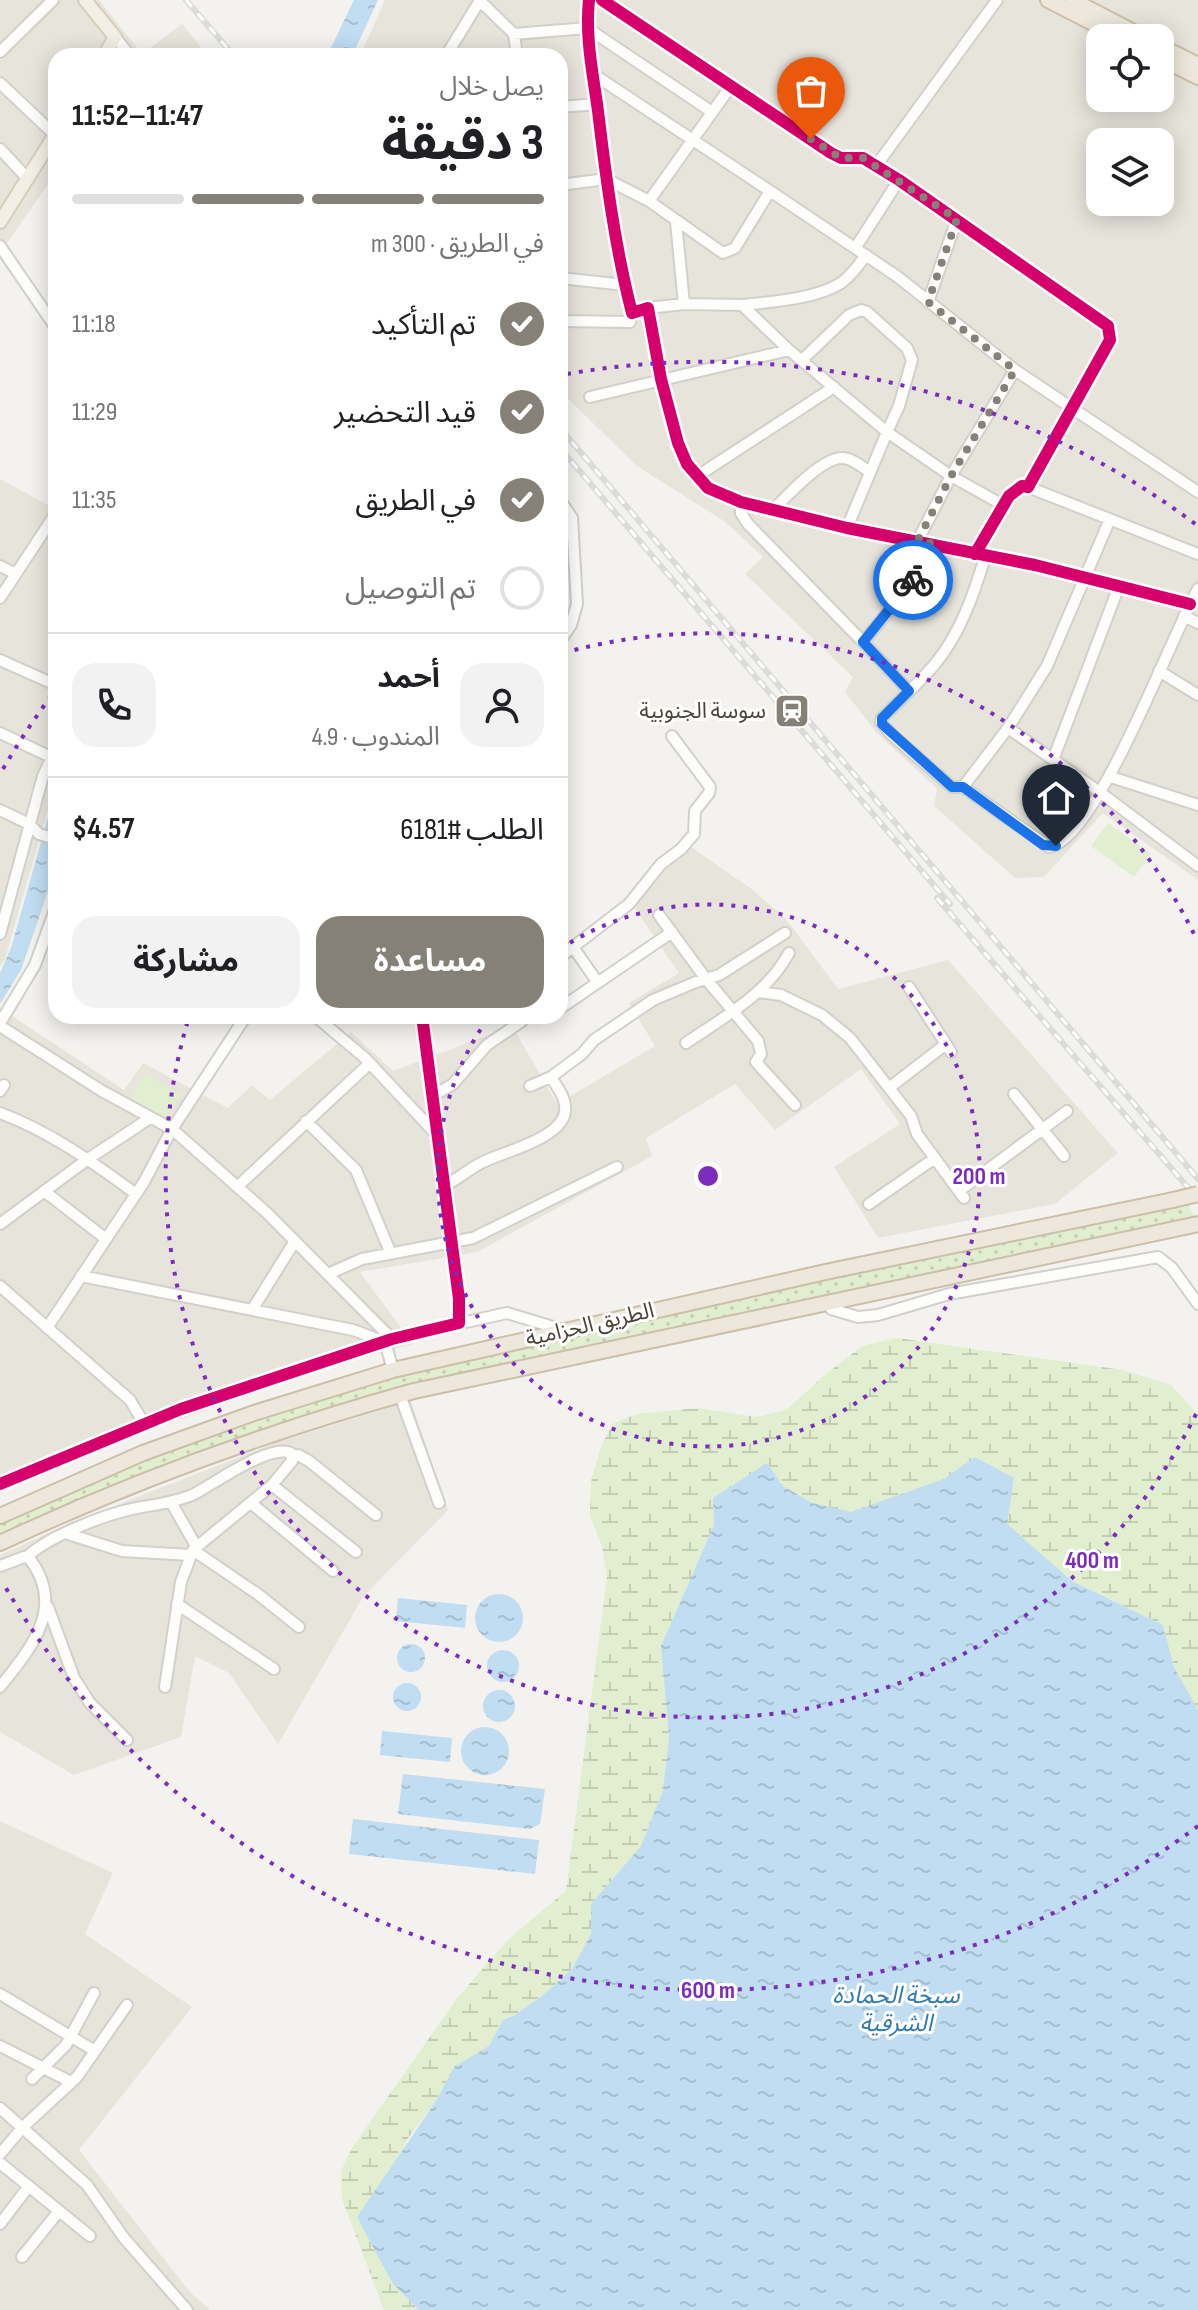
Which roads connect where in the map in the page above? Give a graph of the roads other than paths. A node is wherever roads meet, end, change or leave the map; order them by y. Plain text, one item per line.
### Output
1 (53, 0) edge
2 (85, 0) edge
3 (589, 0) edge
4 (602, 0) edge
5 (997, 0) edge
6 (1048, 0) edge
7 (479, 1) edge
8 (1075, 1) edge
9 (1095, 24) edge
10 (1119, 24) edge
11 (587, 28) junction
12 (514, 34) junction
13 (115, 37) junction
14 (109, 48) edge
15 (124, 48) edge
16 (451, 48) edge
17 (516, 48) edge
18 (0, 52) edge
19 (1174, 53) edge
20 (1174, 65) edge
21 (1198, 65) edge
22 (593, 74) junction
23 (1198, 77) edge
24 (0, 83) edge
25 (731, 86) junction
26 (597, 104) junction
27 (568, 106) edge
28 (712, 112) junction
29 (48, 128) edge
30 (693, 138) junction
31 (48, 148) edge
32 (0, 149) edge
33 (876, 166) junction
34 (28, 179) junction
35 (606, 179) junction
36 (899, 180) junction
37 (568, 184) edge
38 (770, 191) junction
39 (649, 201) junction
40 (957, 219) junction
41 (0, 222) edge
42 (676, 222) junction
43 (0, 246) edge
44 (856, 247) junction
45 (866, 255) junction
46 (568, 279) edge
47 (625, 285) junction
48 (928, 302) junction
49 (684, 304) junction
50 (742, 305) junction
51 (648, 308) junction
52 (632, 313) junction
53 (48, 316) edge
54 (568, 321) edge
55 (789, 350) junction
56 (802, 360) junction
57 (1015, 370) junction
58 (661, 379) junction
59 (834, 387) junction
60 (590, 397) dead end
61 (1073, 407) junction
62 (887, 432) junction
63 (870, 472) junction
64 (951, 476) junction
65 (696, 477) junction
66 (1028, 487) junction
67 (1198, 492) edge
68 (741, 502) junction
69 (1003, 505) junction
70 (774, 509) junction
71 (568, 512) edge
72 (1110, 519) junction
73 (48, 525) edge
74 (847, 528) junction
75 (918, 540) junction
76 (933, 544) junction
77 (1198, 554) edge
78 (980, 555) junction
79 (0, 566) edge
80 (16, 574) junction
81 (1084, 577) junction
82 (1119, 586) junction
83 (1198, 589) edge
84 (0, 598) edge
85 (1190, 604) junction
86 (1184, 616) junction
87 (1198, 623) edge
88 (568, 629) edge
89 (863, 642) junction
90 (0, 660) edge
91 (1159, 671) junction
92 (48, 681) edge
93 (909, 691) junction
94 (1198, 695) edge
95 (1008, 728) junction
96 (0, 733) edge
97 (672, 736) dead end
98 (48, 751) edge
99 (1053, 760) junction
100 (48, 766) edge
101 (1111, 777) junction
102 (963, 787) junction
103 (1101, 793) junction
104 (1198, 805) edge
105 (0, 810) edge
106 (29, 824) junction
107 (48, 837) edge
108 (1198, 866) edge
109 (659, 915) dead end
110 (48, 929) edge
111 (672, 932) junction
112 (785, 933) dead end
113 (0, 934) edge
114 (573, 947) junction
115 (568, 951) edge
116 (789, 953) dead end
117 (706, 979) junction
118 (598, 983) junction
119 (909, 987) dead end
120 (758, 992) junction
121 (568, 1003) edge
122 (733, 1011) junction
123 (0, 1024) edge
124 (241, 1024) edge
125 (324, 1024) edge
126 (423, 1024) edge
127 (518, 1024) edge
128 (686, 1043) dead end
129 (370, 1063) junction
130 (551, 1077) junction
131 (530, 1086) dead end
132 (889, 1088) junction
133 (1014, 1094) dead end
134 (431, 1097) junction
135 (795, 1105) dead end
136 (1067, 1111) dead end
137 (0, 1113) edge
138 (150, 1118) junction
139 (306, 1121) junction
140 (172, 1129) junction
141 (1042, 1130) junction
142 (436, 1134) junction
143 (1064, 1156) dead end
144 (935, 1158) junction
145 (88, 1159) junction
146 (617, 1167) dead end
147 (238, 1186) junction
148 (443, 1186) junction
149 (44, 1191) junction
150 (136, 1194) junction
151 (1198, 1194) edge
152 (869, 1204) dead end
153 (0, 1224) edge
154 (1195, 1225) edge
155 (106, 1239) junction
156 (295, 1241) junction
157 (451, 1243) junction
158 (391, 1254) junction
159 (328, 1274) junction
160 (81, 1276) junction
161 (0, 1286) edge
162 (828, 1302) junction
163 (1198, 1304) edge
164 (252, 1310) junction
165 (457, 1324) junction
166 (47, 1328) junction
167 (565, 1331) junction
168 (388, 1341) junction
169 (393, 1370) junction
170 (400, 1395) junction
171 (143, 1422) junction
172 (292, 1456) junction
173 (0, 1484) edge
174 (272, 1485) junction
175 (171, 1502) junction
176 (251, 1503) junction
177 (439, 1503) dead end
178 (376, 1515) dead end
179 (0, 1516) edge
180 (68, 1534) junction
181 (0, 1543) edge
182 (193, 1550) junction
183 (356, 1552) dead end
184 (27, 1557) junction
185 (0, 1566) edge
186 (333, 1571) dead end
187 (47, 1604) junction
188 (177, 1604) junction
189 (299, 1627) dead end
190 (274, 1669) dead end
191 (0, 1687) edge
192 (165, 1687) dead end
193 (127, 1740) dead end
194 (94, 1993) dead end
195 (1, 1998) edge
196 (127, 2005) dead end
197 (72, 2037) junction
198 (0, 2046) edge
199 (95, 2051) junction
200 (44, 2068) junction
201 (32, 2079) dead end
202 (71, 2082) junction
203 (0, 2108) edge
204 (23, 2127) junction
205 (0, 2154) edge
206 (0, 2163) edge
207 (29, 2186) junction
208 (59, 2211) junction
209 (0, 2224) edge
210 (90, 2236) dead end
211 (22, 2257) dead end
212 (186, 2309) edge

1 - 18 street
2 - 13 main road
3 - 11 street
4 - 25 street
5 - 33 street
6 - 9 highway
7 - 12 street
7 - 16 street
8 - 10 highway
11 - 12 street
11 - 22 street
11 - 28 street
12 - 17 street
13 - 14 main road
13 - 15 street
19 - 21 highway
20 - 23 highway
22 - 26 street
22 - 30 street
24 - 29 street
25 - 28 street
25 - 33 street
26 - 27 street
26 - 35 street
28 - 30 street
30 - 38 street
30 - 39 street
31 - 34 main road
32 - 34 street
33 - 36 street
34 - 41 main road
35 - 37 street
35 - 39 street
35 - 47 street
36 - 40 street
36 - 44 street
38 - 42 street
38 - 44 street
39 - 42 street
40 - 48 street
40 - 61 street
42 - 49 street
43 - 53 street
44 - 45 street
45 - 48 street
45 - 50 street
46 - 47 street
47 - 52 street
48 - 57 street
49 - 50 street
49 - 51 street
50 - 55 street
51 - 52 street
51 - 58 street
52 - 54 street
55 - 56 street
55 - 58 street
56 - 59 street
56 - 62 street
57 - 61 street
57 - 64 street
58 - 60 street
58 - 65 street
59 - 62 street
59 - 65 street
61 - 66 street
61 - 67 street
62 - 63 street
62 - 64 street
63 - 70 street
63 - 74 street
64 - 69 street
64 - 75 street
65 - 68 street
66 - 69 street
66 - 72 street
68 - 70 street
68 - 89 street
69 - 78 street
70 - 74 street
71 - 88 street
72 - 77 street
72 - 81 street
73 - 80 street
74 - 75 street
75 - 76 street
76 - 78 street
76 - 89 street
78 - 81 street
78 - 93 street
79 - 80 street
80 - 84 street
81 - 82 street
81 - 95 street
82 - 85 street
82 - 99 street
83 - 85 street
85 - 86 street
86 - 87 street
86 - 91 street
89 - 93 street
90 - 92 street
91 - 94 street
91 - 101 street
93 - 102 street
95 - 99 street
95 - 102 street
96 - 98 street
97 - 114 street
99 - 103 street
100 - 106 street
101 - 103 street
101 - 104 street
102 - 103 street
103 - 108 street
105 - 106 street
106 - 107 street
106 - 113 street
109 - 111 street
110 - 123 street
111 - 117 street
111 - 118 street
112 - 117 street
114 - 115 street
114 - 118 street
116 - 120 street
117 - 122 street
117 - 130 street
118 - 121 street
119 - 132 street
120 - 122 street
120 - 132 street
122 - 128 street
122 - 135 street
123 - 138 street
124 - 140 street
125 - 129 street
126 - 134 street
127 - 134 street
129 - 139 street
129 - 142 street
130 - 131 street
130 - 148 street
132 - 144 street
133 - 141 street
134 - 142 street
136 - 141 street
137 - 145 street
138 - 140 street
138 - 145 street
139 - 147 street
139 - 158 street
140 - 147 street
140 - 150 street
141 - 143 street
141 - 144 street
142 - 148 street
144 - 152 street
145 - 149 street
145 - 150 street
146 - 157 street
147 - 156 street
148 - 157 street
149 - 153 street
149 - 155 street
150 - 155 street
151 - 167 highway, الطريق الحزامية, bridge
154 - 162 highway, الطريق الحزامية
155 - 160 street
156 - 159 street
156 - 164 street
157 - 158 street
157 - 165 street
158 - 159 street
159 - 168 street
160 - 164 street
160 - 166 street
161 - 166 street
162 - 163 street
162 - 170 highway, الطريق الحزامية
164 - 168 street
165 - 167 street
165 - 168 street
166 - 171 street
167 - 169 highway, الطريق الحزامية
168 - 169 street
168 - 171 street
169 - 179 highway, الطريق الحزامية
170 - 177 street
170 - 181 highway, الطريق الحزامية
171 - 173 street
172 - 174 street
172 - 175 street
172 - 178 street
174 - 176 street
174 - 183 street
175 - 180 street
175 - 182 street
176 - 182 street
176 - 186 street
180 - 182 street
180 - 184 street
182 - 188 street
182 - 189 street
184 - 185 street
184 - 187 street
187 - 191 street
187 - 193 street
188 - 190 street
188 - 192 street
194 - 197 street
195 - 197 street
196 - 199 street
197 - 199 street
197 - 200 street
198 - 200 street
199 - 202 street
200 - 201 street
200 - 202 street
202 - 204 street
203 - 204 street
204 - 205 street
204 - 212 street
206 - 207 street
207 - 208 street
207 - 209 street
208 - 210 street
208 - 211 street

